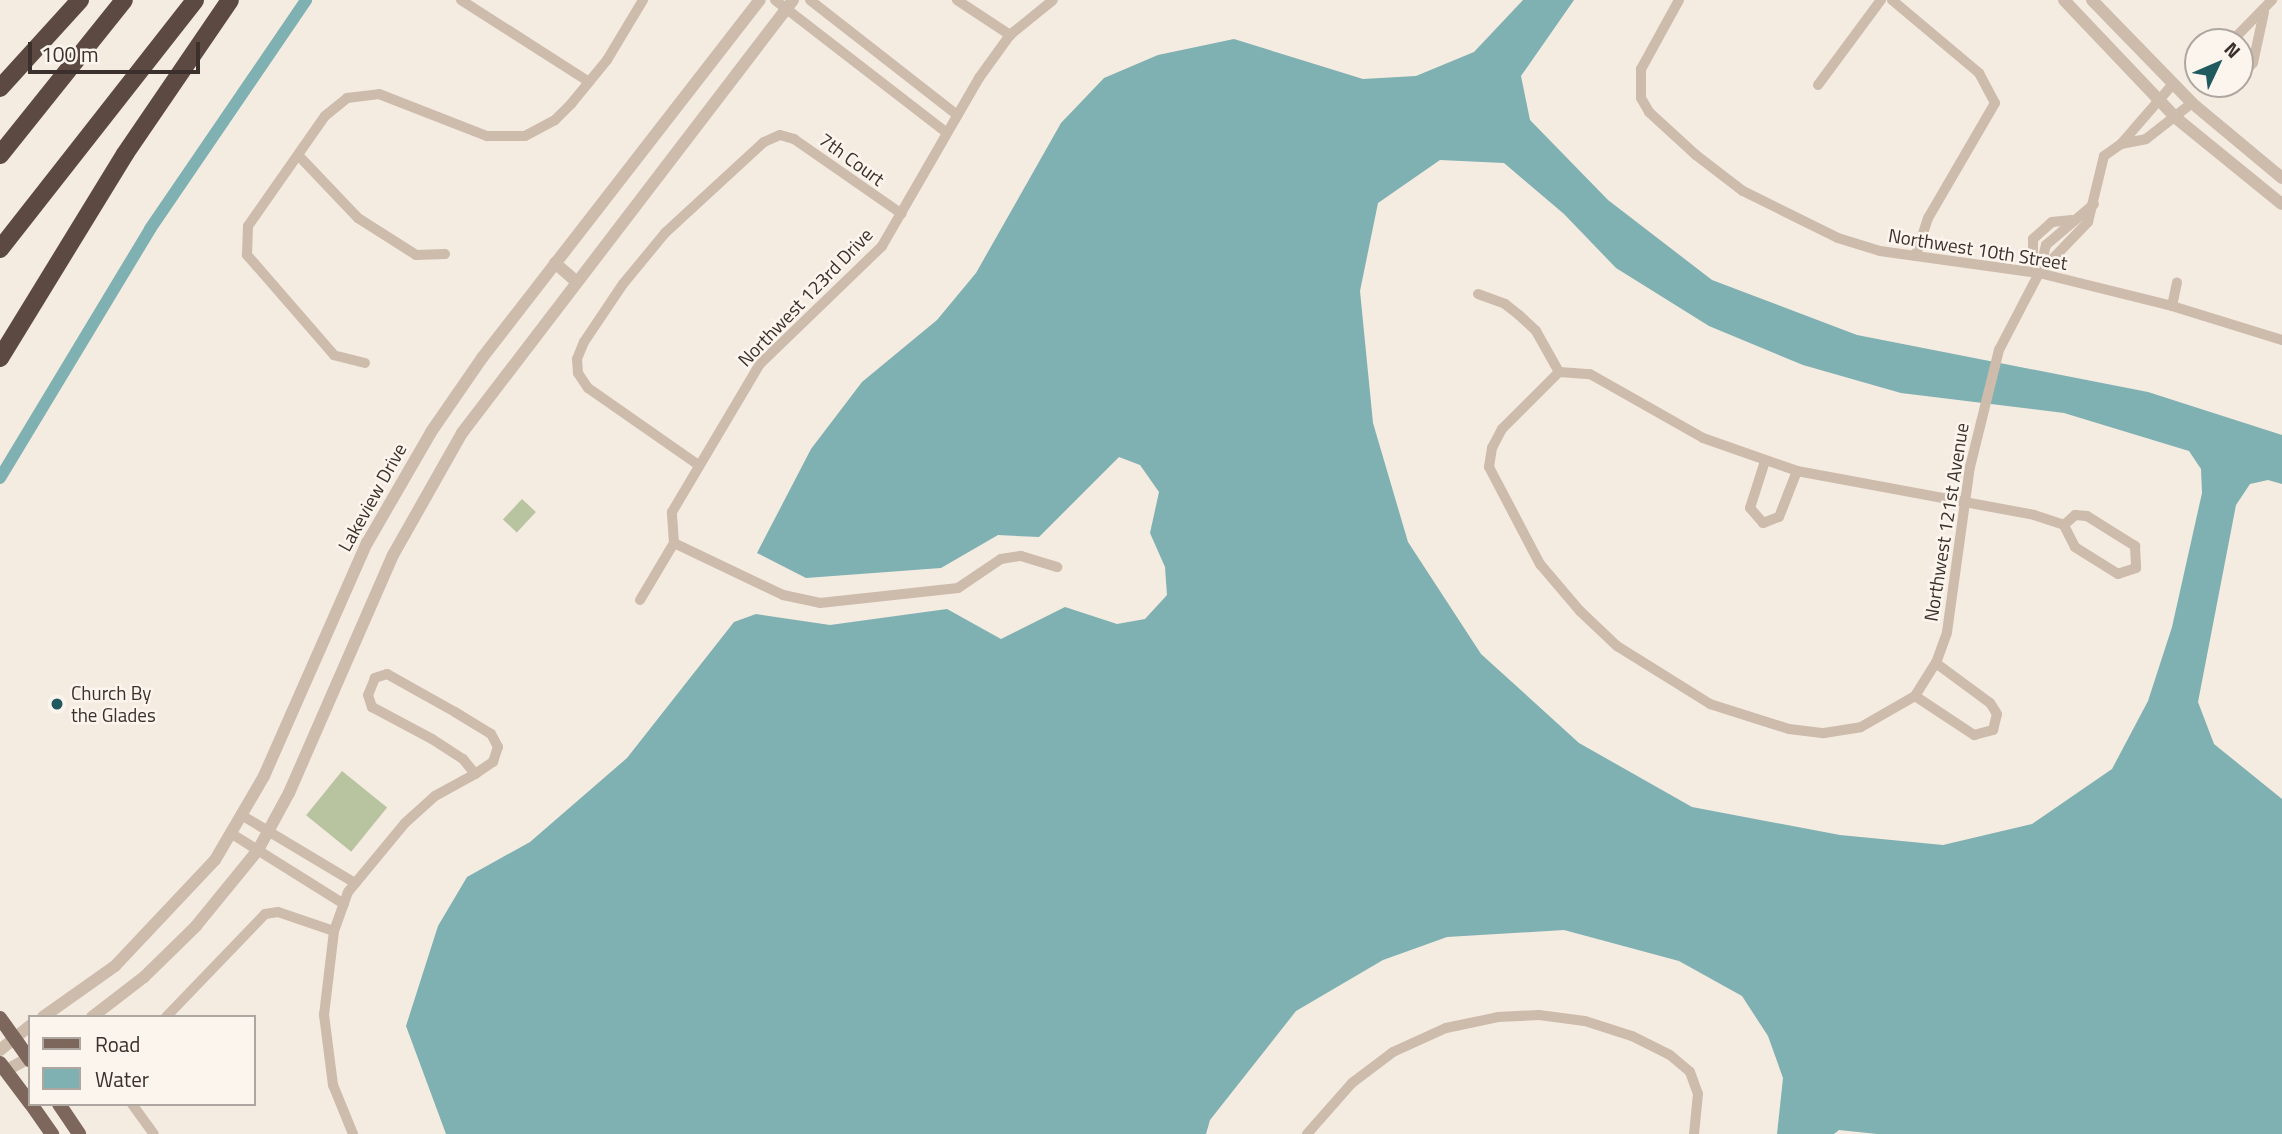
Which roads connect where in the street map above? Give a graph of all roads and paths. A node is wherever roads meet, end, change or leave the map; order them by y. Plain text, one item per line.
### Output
1 (80, 0) edge
2 (124, 0) edge
3 (195, 0) edge
4 (230, 0) edge
5 (461, 0) edge
6 (643, 0) edge
7 (760, 0) edge
8 (775, 0) edge
9 (810, 0) edge
10 (957, 0) edge
11 (1054, 0) edge
12 (1679, 0) edge
13 (1881, 0) edge
14 (1892, 0) edge
15 (2064, 0) edge
16 (2092, 0) edge
17 (2272, 0) edge
18 (790, 5) edge
19 (2264, 12) junction
20 (2246, 28) edge
21 (1010, 35) junction
22 (2254, 58) edge
23 (589, 82) junction
24 (2174, 84) junction
25 (1818, 85) dead end
26 (0, 88) edge
27 (2159, 100) junction
28 (2192, 103) junction
29 (957, 115) junction
30 (2176, 118) junction
31 (946, 132) junction
32 (2121, 144) junction
33 (0, 155) edge
34 (298, 155) junction
35 (2282, 178) edge
36 (2094, 204) junction
37 (2282, 204) edge
38 (902, 214) junction
39 (0, 249) edge
40 (445, 254) dead end
41 (1916, 256) junction
42 (555, 263) junction
43 (2039, 273) junction
44 (576, 281) junction
45 (2177, 283) dead end
46 (1478, 294) dead end
47 (2172, 306) junction
48 (2282, 340) edge
49 (0, 358) edge
50 (365, 363) dead end
51 (1559, 372) junction
52 (1765, 461) junction
53 (697, 464) junction
54 (1797, 471) junction
55 (1967, 502) junction
56 (2064, 525) junction
57 (674, 543) junction
58 (1057, 567) dead end
59 (640, 600) dead end
60 (1936, 663) junction
61 (1915, 696) junction
62 (475, 774) junction
63 (243, 816) junction
64 (268, 831) junction
65 (232, 834) junction
66 (258, 850) junction
67 (355, 883) junction
68 (344, 904) junction
69 (334, 930) junction
70 (46, 1015) edge
71 (94, 1015) edge
72 (168, 1015) edge
73 (0, 1018) edge
74 (28, 1028) edge
75 (14, 1038) junction
76 (0, 1050) edge
77 (28, 1058) edge
78 (28, 1059) edge
79 (2, 1069) edge
80 (28, 1102) edge
81 (31, 1106) edge
82 (60, 1106) edge
83 (133, 1106) edge
84 (52, 1134) edge
85 (79, 1134) edge
86 (154, 1134) edge
87 (352, 1134) edge
88 (1307, 1134) edge
89 (1694, 1134) edge

1 - 26 highway
2 - 33 highway
3 - 39 highway
4 - 49 highway
5 - 23 street
6 - 23 street
7 - 42 street, Lakeview Drive
8 - 18 street
9 - 29 street
10 - 21 street
11 - 21 street, Northwest 123rd Drive
12 - 41 street, Northwest 10th Street
13 - 25 street
14 - 41 street
15 - 27 street
16 - 24 street
17 - 19 street
18 - 31 street
18 - 44 street
19 - 20 street
19 - 22 street
21 - 29 street, Northwest 123rd Drive
23 - 34 street
24 - 27 street, Northwest 121st Avenue
24 - 28 street
27 - 30 street
27 - 32 street, Northwest 121st Avenue
28 - 30 street
28 - 35 street
29 - 31 street, Northwest 123rd Drive
30 - 32 street
30 - 37 street
31 - 38 street, Northwest 123rd Drive
32 - 36 street, Northwest 121st Avenue
34 - 40 street
34 - 50 street
36 - 43 street, Northwest 121st Avenue
36 - 43 street
38 - 53 street, Northwest 123rd Drive
38 - 53 street, 7th Court
41 - 43 street, Northwest 10th Street
42 - 44 street
42 - 63 street, Lakeview Drive
43 - 47 street, Northwest 10th Street
43 - 55 street, Northwest 121st Avenue
44 - 64 street
45 - 47 street
46 - 51 street
47 - 48 street, Northwest 10th Street
51 - 52 street
51 - 61 street
52 - 54 street
52 - 54 street
53 - 57 street, Northwest 123rd Drive
54 - 55 street
55 - 56 street
55 - 60 street, Northwest 121st Avenue
56 - 56 street
57 - 58 street
57 - 59 street
60 - 61 street, Northwest 121st Avenue
60 - 61 street
62 - 62 street
62 - 67 street
63 - 64 street
63 - 65 street, Lakeview Drive
64 - 66 street
64 - 67 street
65 - 66 street
65 - 70 street, Lakeview Drive
66 - 68 street
66 - 71 street
67 - 68 street
68 - 69 street
69 - 72 street
69 - 87 street
73 - 75 main road
74 - 75 street
75 - 76 street
75 - 77 main road
78 - 79 street
79 - 80 main road
81 - 84 main road
82 - 85 main road
83 - 86 street
88 - 89 street

